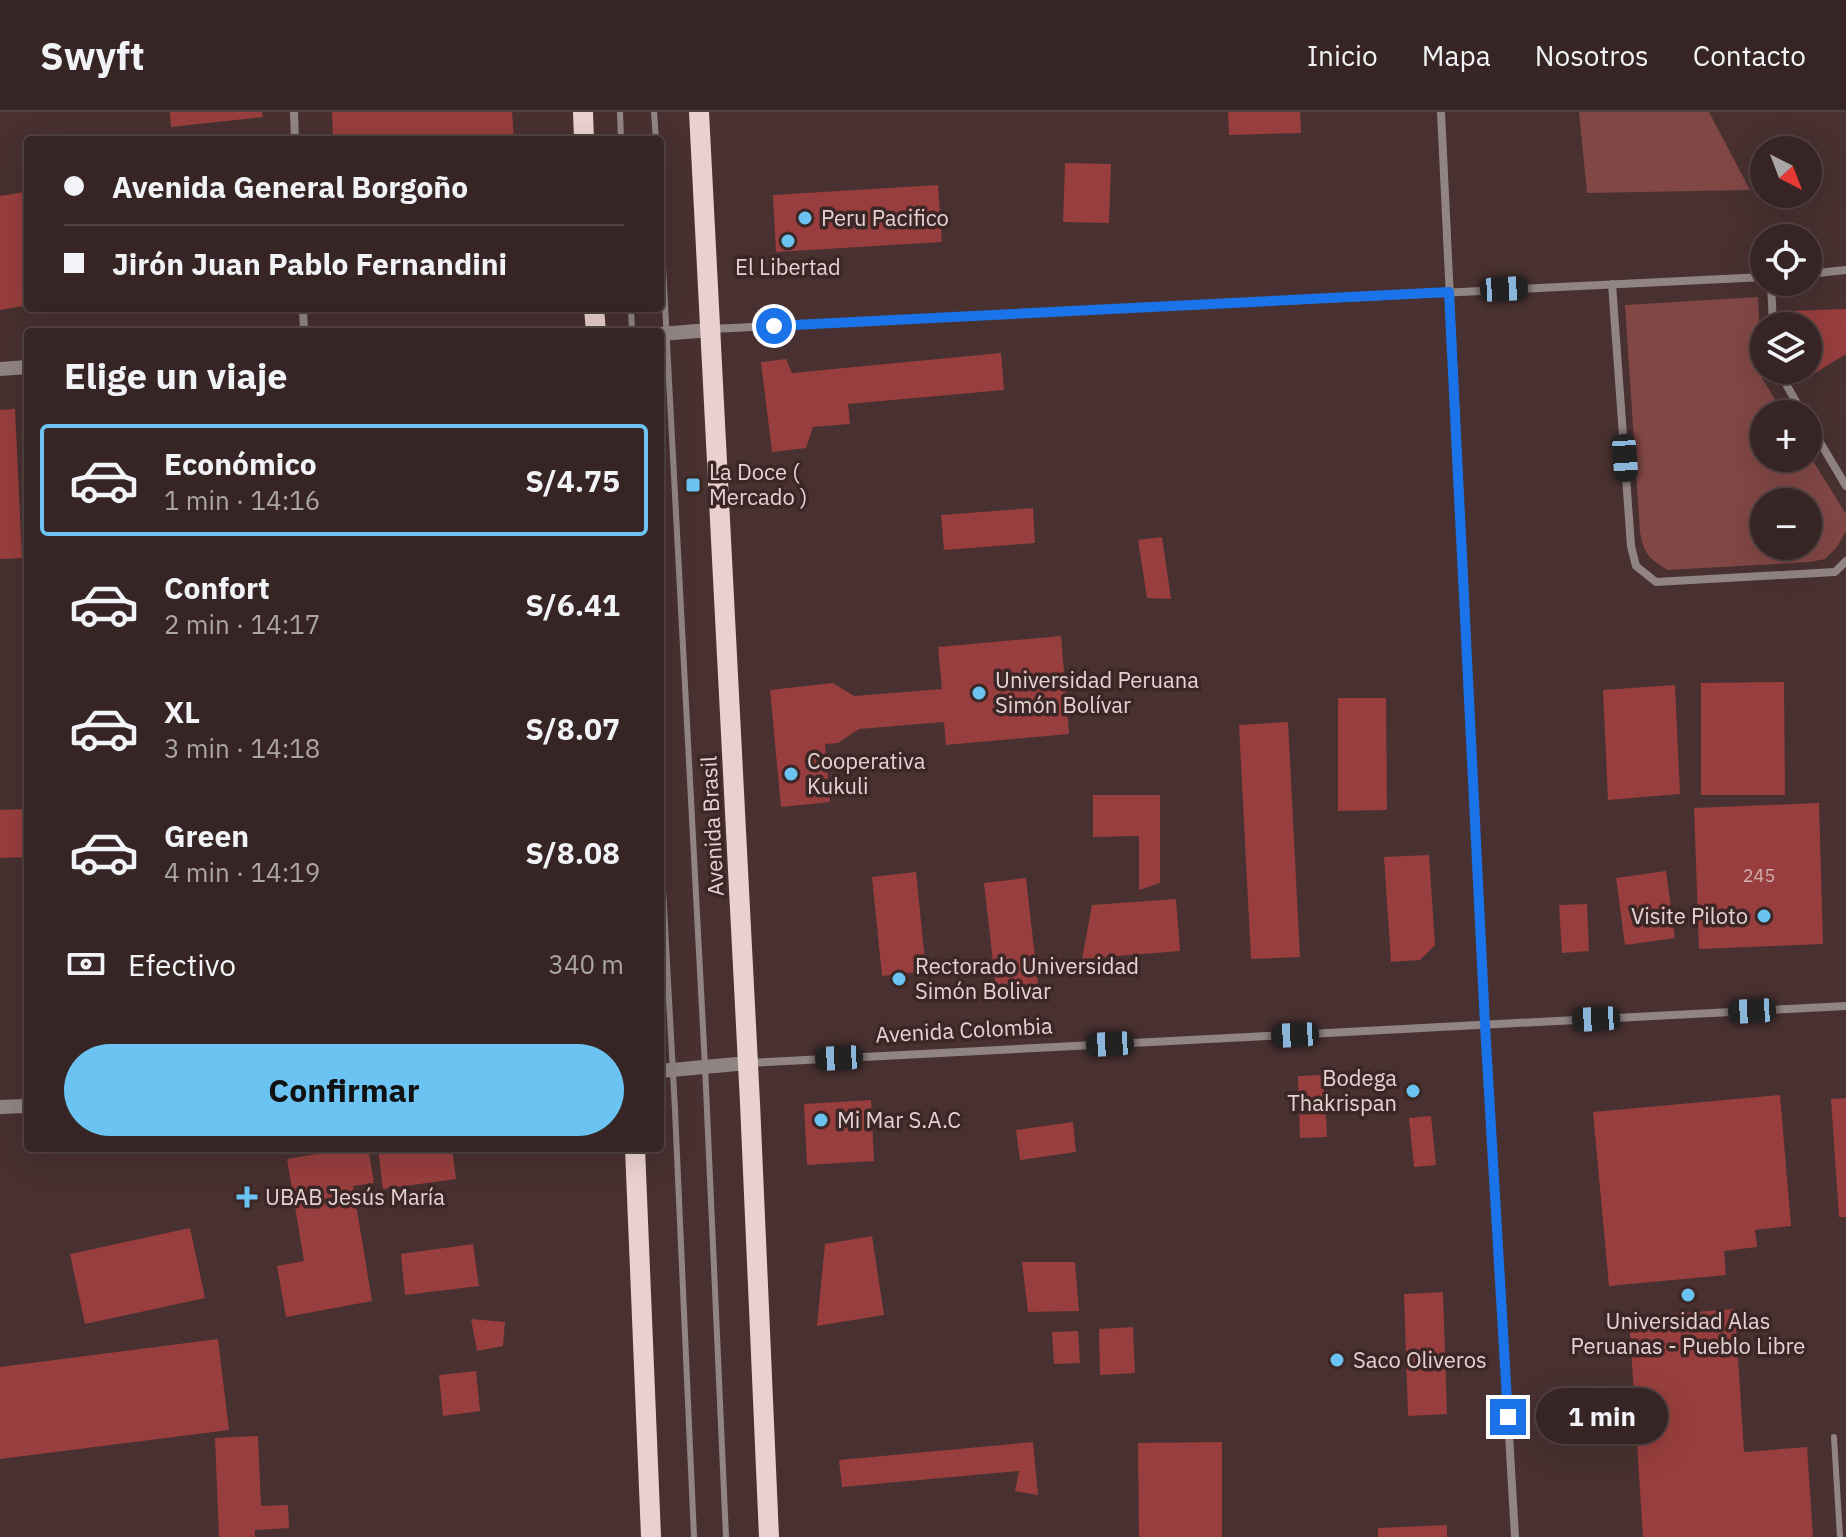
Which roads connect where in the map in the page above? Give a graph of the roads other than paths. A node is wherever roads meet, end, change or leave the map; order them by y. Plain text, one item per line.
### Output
1 (294, 112) edge
2 (583, 112) edge
3 (620, 112) edge
4 (654, 112) edge
5 (699, 112) edge
6 (1441, 112) edge
7 (295, 136) edge
8 (584, 136) edge
9 (621, 136) edge
10 (656, 136) edge
11 (1846, 270) edge
12 (1822, 273) edge
13 (1750, 278) edge
14 (1612, 284) junction
15 (1449, 292) junction
16 (710, 330) junction
17 (664, 333) edge
18 (664, 350) edge
19 (24, 367) edge
20 (0, 369) edge
21 (1822, 446) edge
22 (1846, 486) edge
23 (1846, 561) edge
24 (664, 991) edge
25 (1846, 1006) edge
26 (1485, 1025) junction
27 (748, 1063) junction
28 (705, 1066) junction
29 (666, 1070) edge
30 (24, 1106) edge
31 (0, 1107) edge
32 (635, 1152) edge
33 (1834, 1437) dead end
34 (651, 1537) edge
35 (694, 1537) edge
36 (726, 1537) edge
37 (769, 1537) edge
38 (1515, 1537) edge
39 (1840, 1537) edge

1 - 7 street
2 - 8 main road
3 - 9 lane
4 - 10 lane
5 - 16 main road, Avenida Brasil
6 - 15 street
11 - 12 street
13 - 14 street
14 - 15 street
14 - 23 street
15 - 16 street
15 - 26 street
16 - 17 street
16 - 27 main road, Avenida Brasil
18 - 28 lane, Avenida Brasil
19 - 20 street
21 - 22 street
24 - 29 lane
25 - 26 street, Avenida Colombia
26 - 27 street, Avenida Colombia
26 - 38 street
27 - 28 street, Avenida Colombia
27 - 37 main road, Avenida Brasil
28 - 29 street, Avenida Colombia
28 - 36 lane, Avenida Brasil
29 - 35 lane
30 - 31 street
32 - 34 main road
33 - 39 lane

